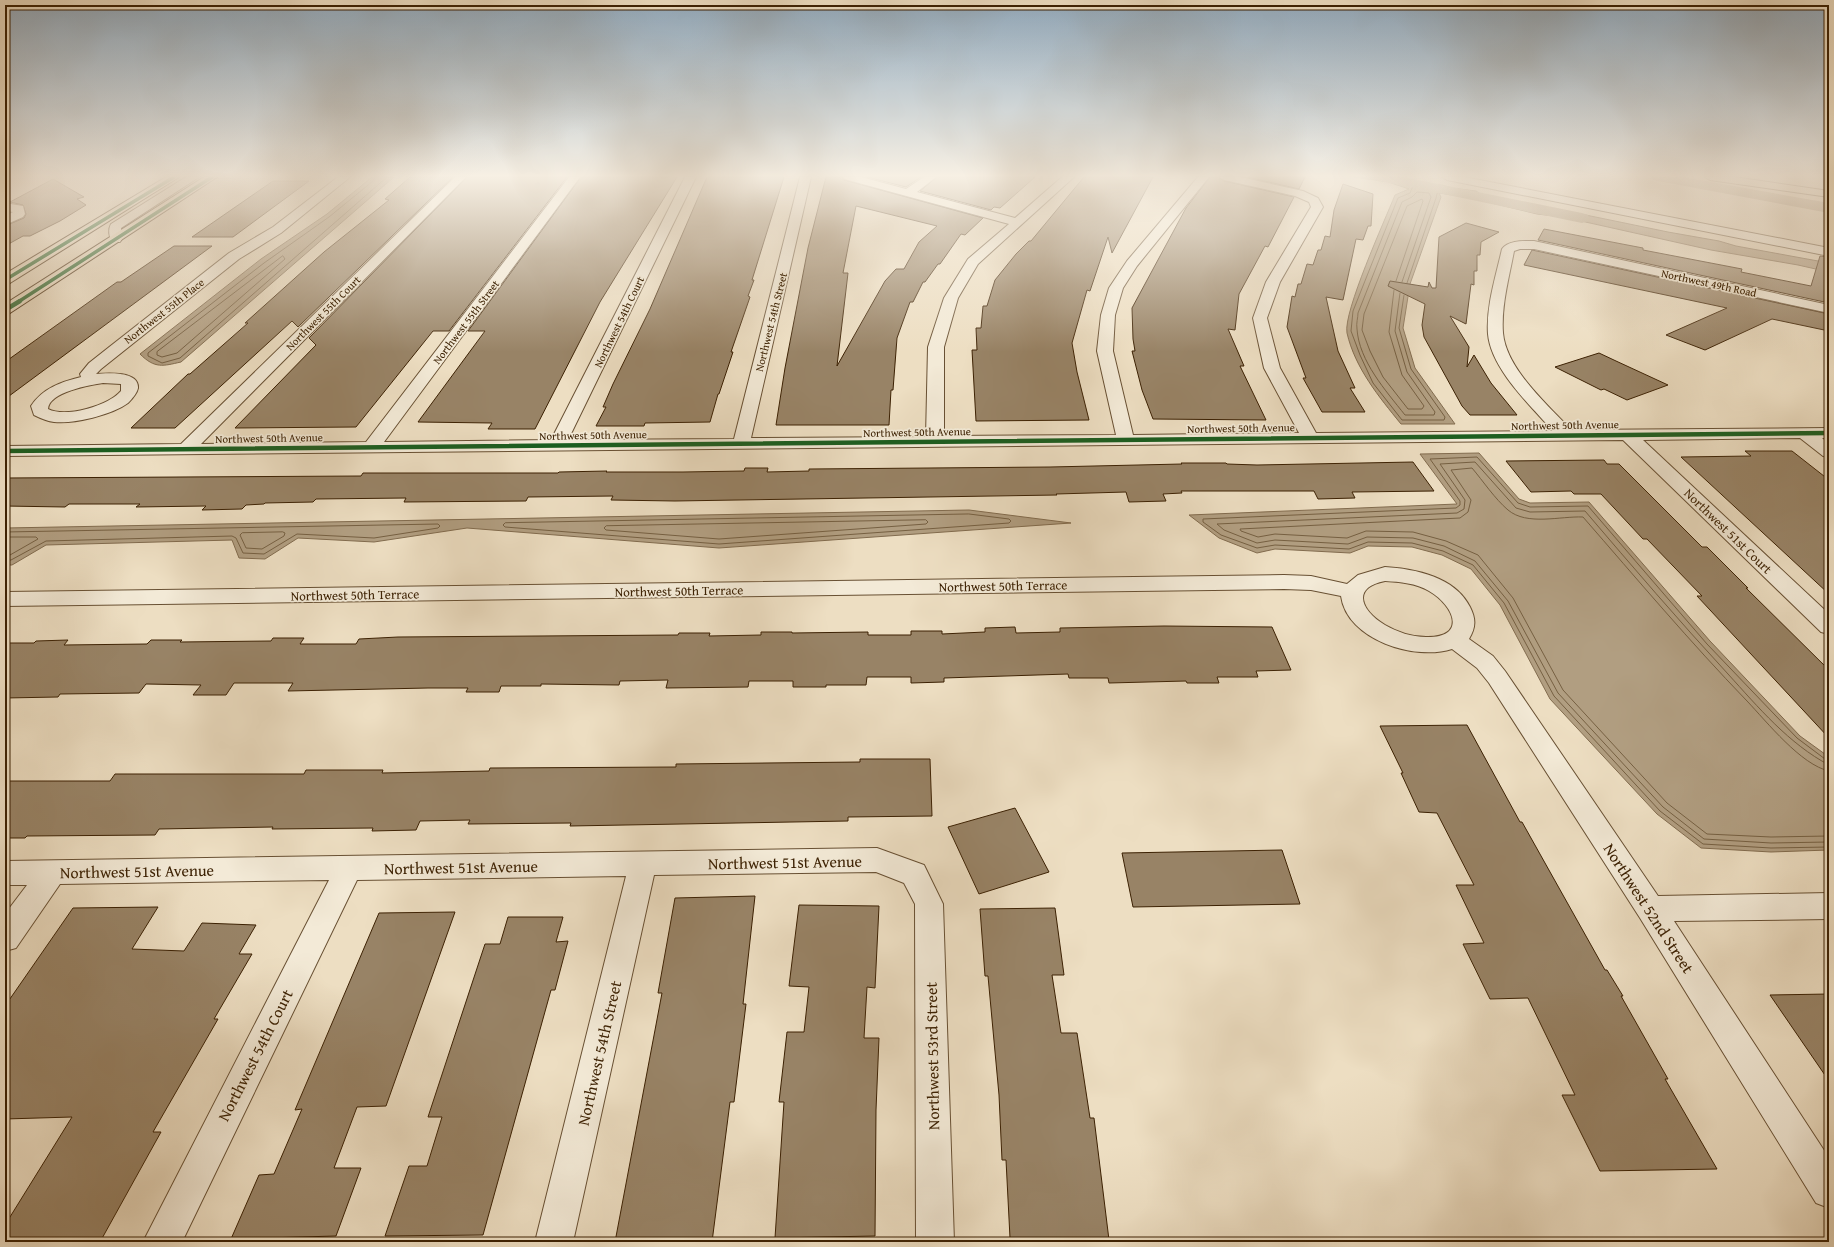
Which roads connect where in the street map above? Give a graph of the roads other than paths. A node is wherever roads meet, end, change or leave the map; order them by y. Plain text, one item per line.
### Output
1 (79, 235) edge
2 (116, 235) edge
3 (122, 235) edge
4 (268, 235) edge
5 (402, 235) edge
6 (531, 235) edge
7 (662, 235) edge
8 (792, 235) edge
9 (1002, 235) edge
10 (1156, 235) edge
11 (1300, 235) edge
12 (1743, 235) edge
13 (116, 239) junction
14 (1829, 252) edge
15 (5, 280) edge
16 (1829, 309) edge
17 (5, 310) edge
18 (90, 380) junction
19 (1804, 433) junction
20 (1829, 433) edge
21 (1566, 435) junction
22 (1628, 435) junction
23 (1310, 438) junction
24 (1126, 440) junction
25 (935, 442) junction
26 (741, 444) junction
27 (557, 446) junction
28 (371, 447) junction
29 (186, 449) junction
30 (5, 451) edge
31 (1829, 452) edge
32 (1353, 592) junction
33 (5, 599) edge
34 (1829, 627) edge
35 (1454, 639) junction
36 (643, 864) junction
37 (349, 868) junction
38 (53, 872) junction
39 (5, 873) edge
40 (914, 874) joint
41 (1829, 906) edge
42 (1650, 909) junction
43 (5, 938) edge
44 (1829, 1190) edge
45 (162, 1242) edge
46 (554, 1242) edge
47 (935, 1242) edge

1 - 15 highway
2 - 13 street
3 - 13 highway
4 - 18 street, Northwest 55th Place
5 - 29 street, Northwest 55th Court
6 - 28 street, Northwest 55th Street
7 - 27 street, Northwest 54th Court
8 - 26 street, Northwest 54th Street
9 - 25 street
10 - 24 street
11 - 23 street
12 - 14 street
13 - 17 highway
16 - 21 street, Northwest 49th Road
18 - 18 street
19 - 20 street, Northwest 50th Avenue
19 - 22 street, Northwest 50th Avenue
19 - 31 street
21 - 22 street, Northwest 50th Avenue
21 - 23 street, Northwest 50th Avenue
22 - 34 street, Northwest 51st Court
23 - 24 street, Northwest 50th Avenue
24 - 25 street, Northwest 50th Avenue
25 - 26 street, Northwest 50th Avenue
26 - 27 street, Northwest 50th Avenue
27 - 28 street, Northwest 50th Avenue
28 - 29 street, Northwest 50th Avenue
29 - 30 street, Northwest 50th Avenue
32 - 33 street, Northwest 50th Terrace
32 - 35 street
32 - 35 street
35 - 42 street, Northwest 52nd Street
36 - 37 street, Northwest 51st Avenue
36 - 40 street, Northwest 51st Avenue
36 - 46 street, Northwest 54th Street
37 - 38 street, Northwest 51st Avenue
37 - 45 street, Northwest 54th Court
38 - 39 street, Northwest 51st Avenue
38 - 43 street
40 - 47 street, Northwest 53rd Street
41 - 42 street
42 - 44 street, Northwest 52nd Street

